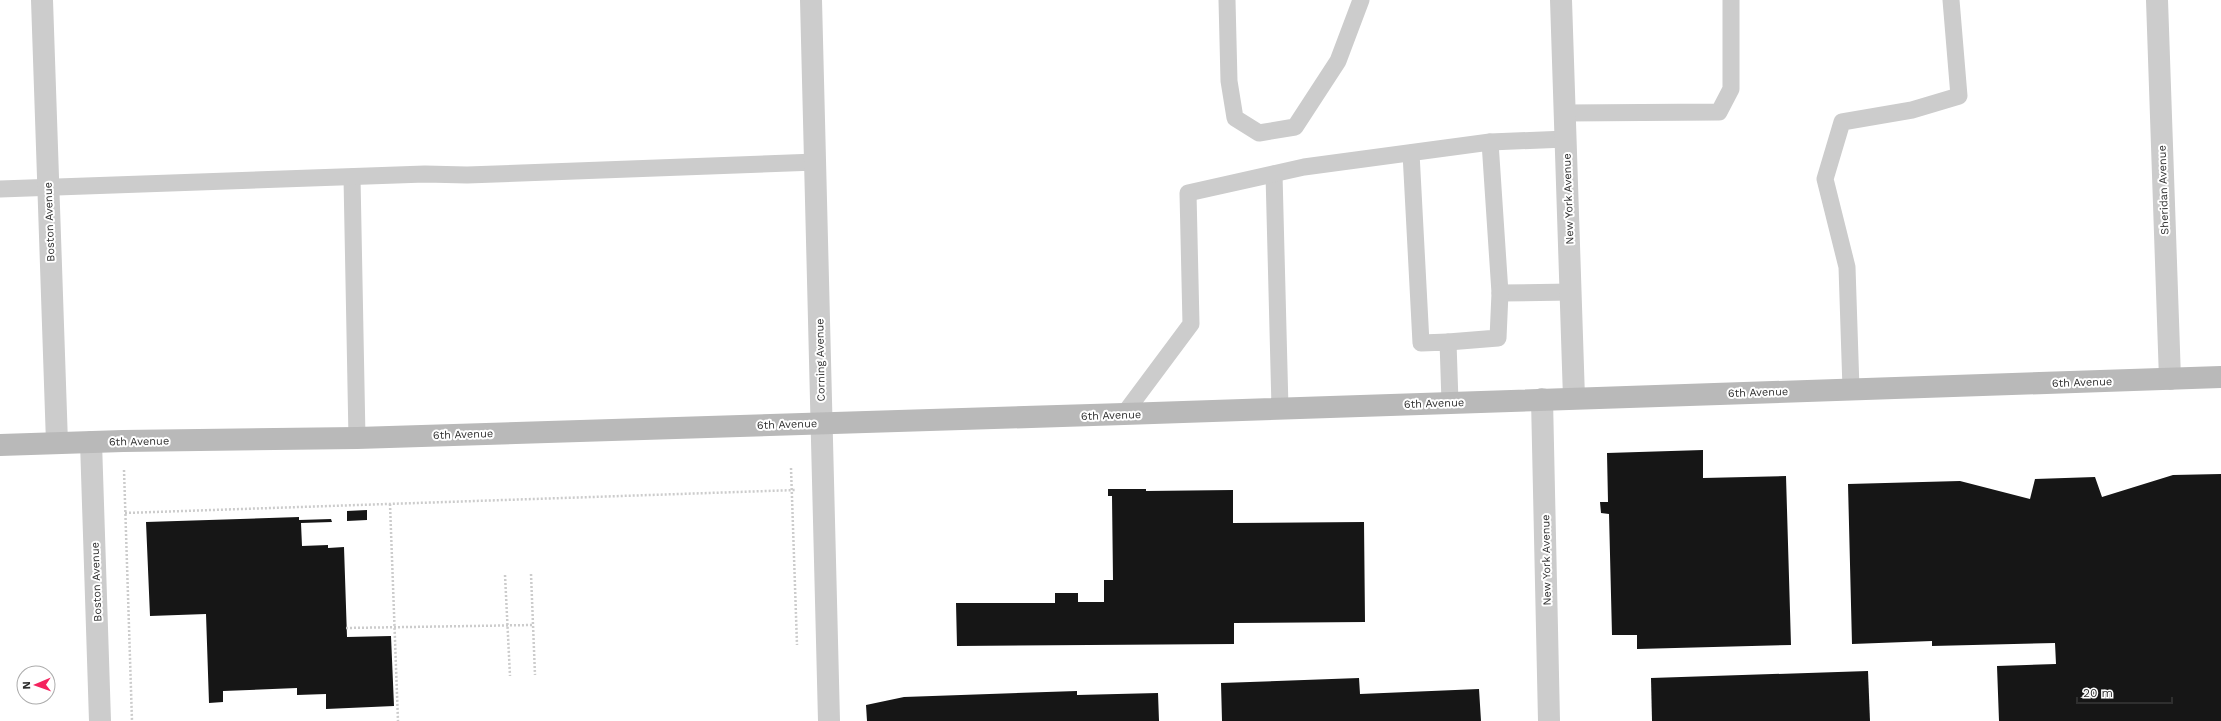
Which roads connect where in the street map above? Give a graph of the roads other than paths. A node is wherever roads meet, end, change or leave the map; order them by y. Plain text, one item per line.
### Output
1 (42, 0) edge
2 (811, 0) edge
3 (1227, 0) edge
4 (1361, 0) edge
5 (1561, 0) edge
6 (1731, 0) edge
7 (1951, 0) edge
8 (2157, 0) edge
9 (1565, 113) junction
10 (1566, 140) junction
11 (1490, 142) junction
12 (1411, 153) junction
13 (816, 162) junction
14 (1274, 174) junction
15 (352, 177) junction
16 (48, 188) junction
17 (0, 189) edge
18 (1571, 292) junction
19 (1500, 293) junction
20 (1448, 342) junction
21 (2221, 377) edge
22 (2170, 379) junction
23 (1851, 389) junction
24 (1574, 398) junction
25 (1542, 399) junction
26 (1450, 402) junction
27 (1280, 408) junction
28 (1124, 414) junction
29 (822, 423) junction
30 (357, 438) junction
31 (92, 442) junction
32 (57, 443) junction
33 (0, 445) edge
34 (100, 721) edge
35 (829, 721) edge
36 (1549, 721) edge

1 - 16 street, Boston Avenue
2 - 13 street, Corning Avenue
3 - 4 lane
5 - 9 street, New York Avenue
6 - 9 lane
7 - 23 lane
8 - 22 street, Sheridan Avenue
9 - 10 street, New York Avenue
10 - 11 lane
10 - 18 street, New York Avenue
11 - 12 lane
11 - 19 lane
12 - 14 lane
12 - 20 lane
13 - 15 lane
13 - 29 street, Corning Avenue
14 - 27 lane
14 - 28 lane
15 - 16 lane
15 - 30 lane
16 - 17 lane
16 - 32 street, Boston Avenue
18 - 19 lane
18 - 24 street, New York Avenue
19 - 20 lane
20 - 26 lane
21 - 22 main road, 6th Avenue
22 - 23 main road, 6th Avenue
23 - 24 main road, 6th Avenue
24 - 25 main road, 6th Avenue
25 - 26 main road, 6th Avenue
25 - 36 street, New York Avenue
26 - 27 main road, 6th Avenue
27 - 28 main road, 6th Avenue
28 - 29 main road, 6th Avenue
29 - 30 main road, 6th Avenue
29 - 35 street, Corning Avenue
30 - 31 main road, 6th Avenue
31 - 32 main road, 6th Avenue
31 - 34 street, Boston Avenue
32 - 33 main road, 6th Avenue

